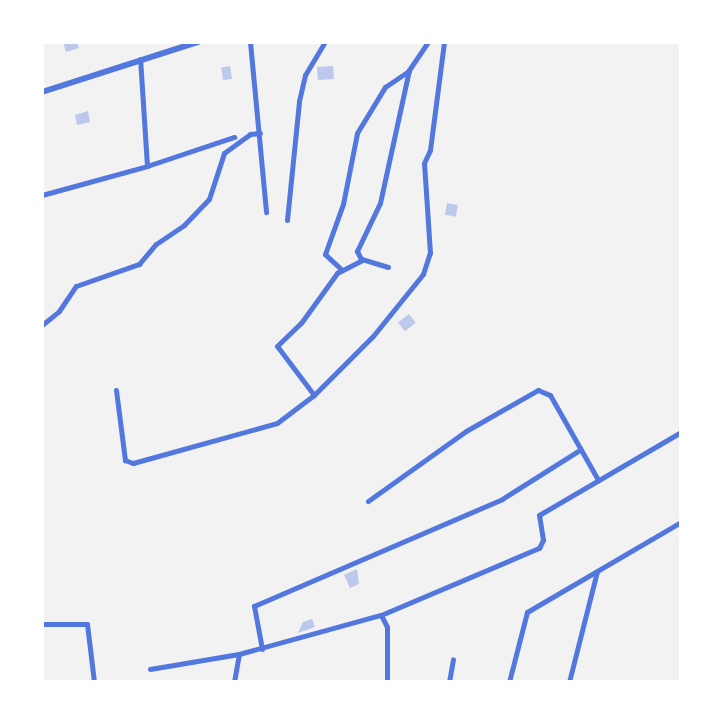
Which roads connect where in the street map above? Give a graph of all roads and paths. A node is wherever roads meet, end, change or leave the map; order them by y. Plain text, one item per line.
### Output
1 (198, 42) edge
2 (250, 42) edge
3 (325, 42) edge
4 (428, 42) edge
5 (444, 42) edge
6 (140, 58) junction
7 (409, 70) junction
8 (42, 92) edge
9 (260, 133) junction
10 (234, 137) dead end
11 (147, 166) junction
12 (42, 195) edge
13 (266, 212) dead end
14 (287, 220) dead end
15 (364, 260) junction
16 (388, 267) dead end
17 (342, 270) junction
18 (42, 325) edge
19 (116, 390) dead end
20 (314, 395) junction
21 (681, 432) edge
22 (581, 449) junction
23 (598, 480) junction
24 (368, 501) dead end
25 (681, 522) edge
26 (598, 569) junction
27 (381, 615) junction
28 (42, 624) edge
29 (262, 649) junction
30 (239, 654) junction
31 (453, 659) dead end
32 (150, 669) dead end
33 (94, 682) edge
34 (234, 682) edge
35 (387, 682) edge
36 (449, 682) edge
37 (509, 682) edge
38 (569, 682) edge

1 - 6 street
2 - 9 street
3 - 14 street
4 - 7 street
5 - 20 street
6 - 8 street
6 - 11 street
7 - 15 street
7 - 17 street
9 - 13 street
9 - 18 street
10 - 11 street
11 - 12 street
15 - 16 street
15 - 17 street
17 - 20 street
19 - 20 street
21 - 23 street
22 - 23 street
22 - 24 street
22 - 29 street
23 - 27 street
25 - 26 street
26 - 37 street
26 - 38 street
27 - 29 street
27 - 35 street
28 - 33 street
29 - 30 street
30 - 32 street
30 - 34 street
31 - 36 street

